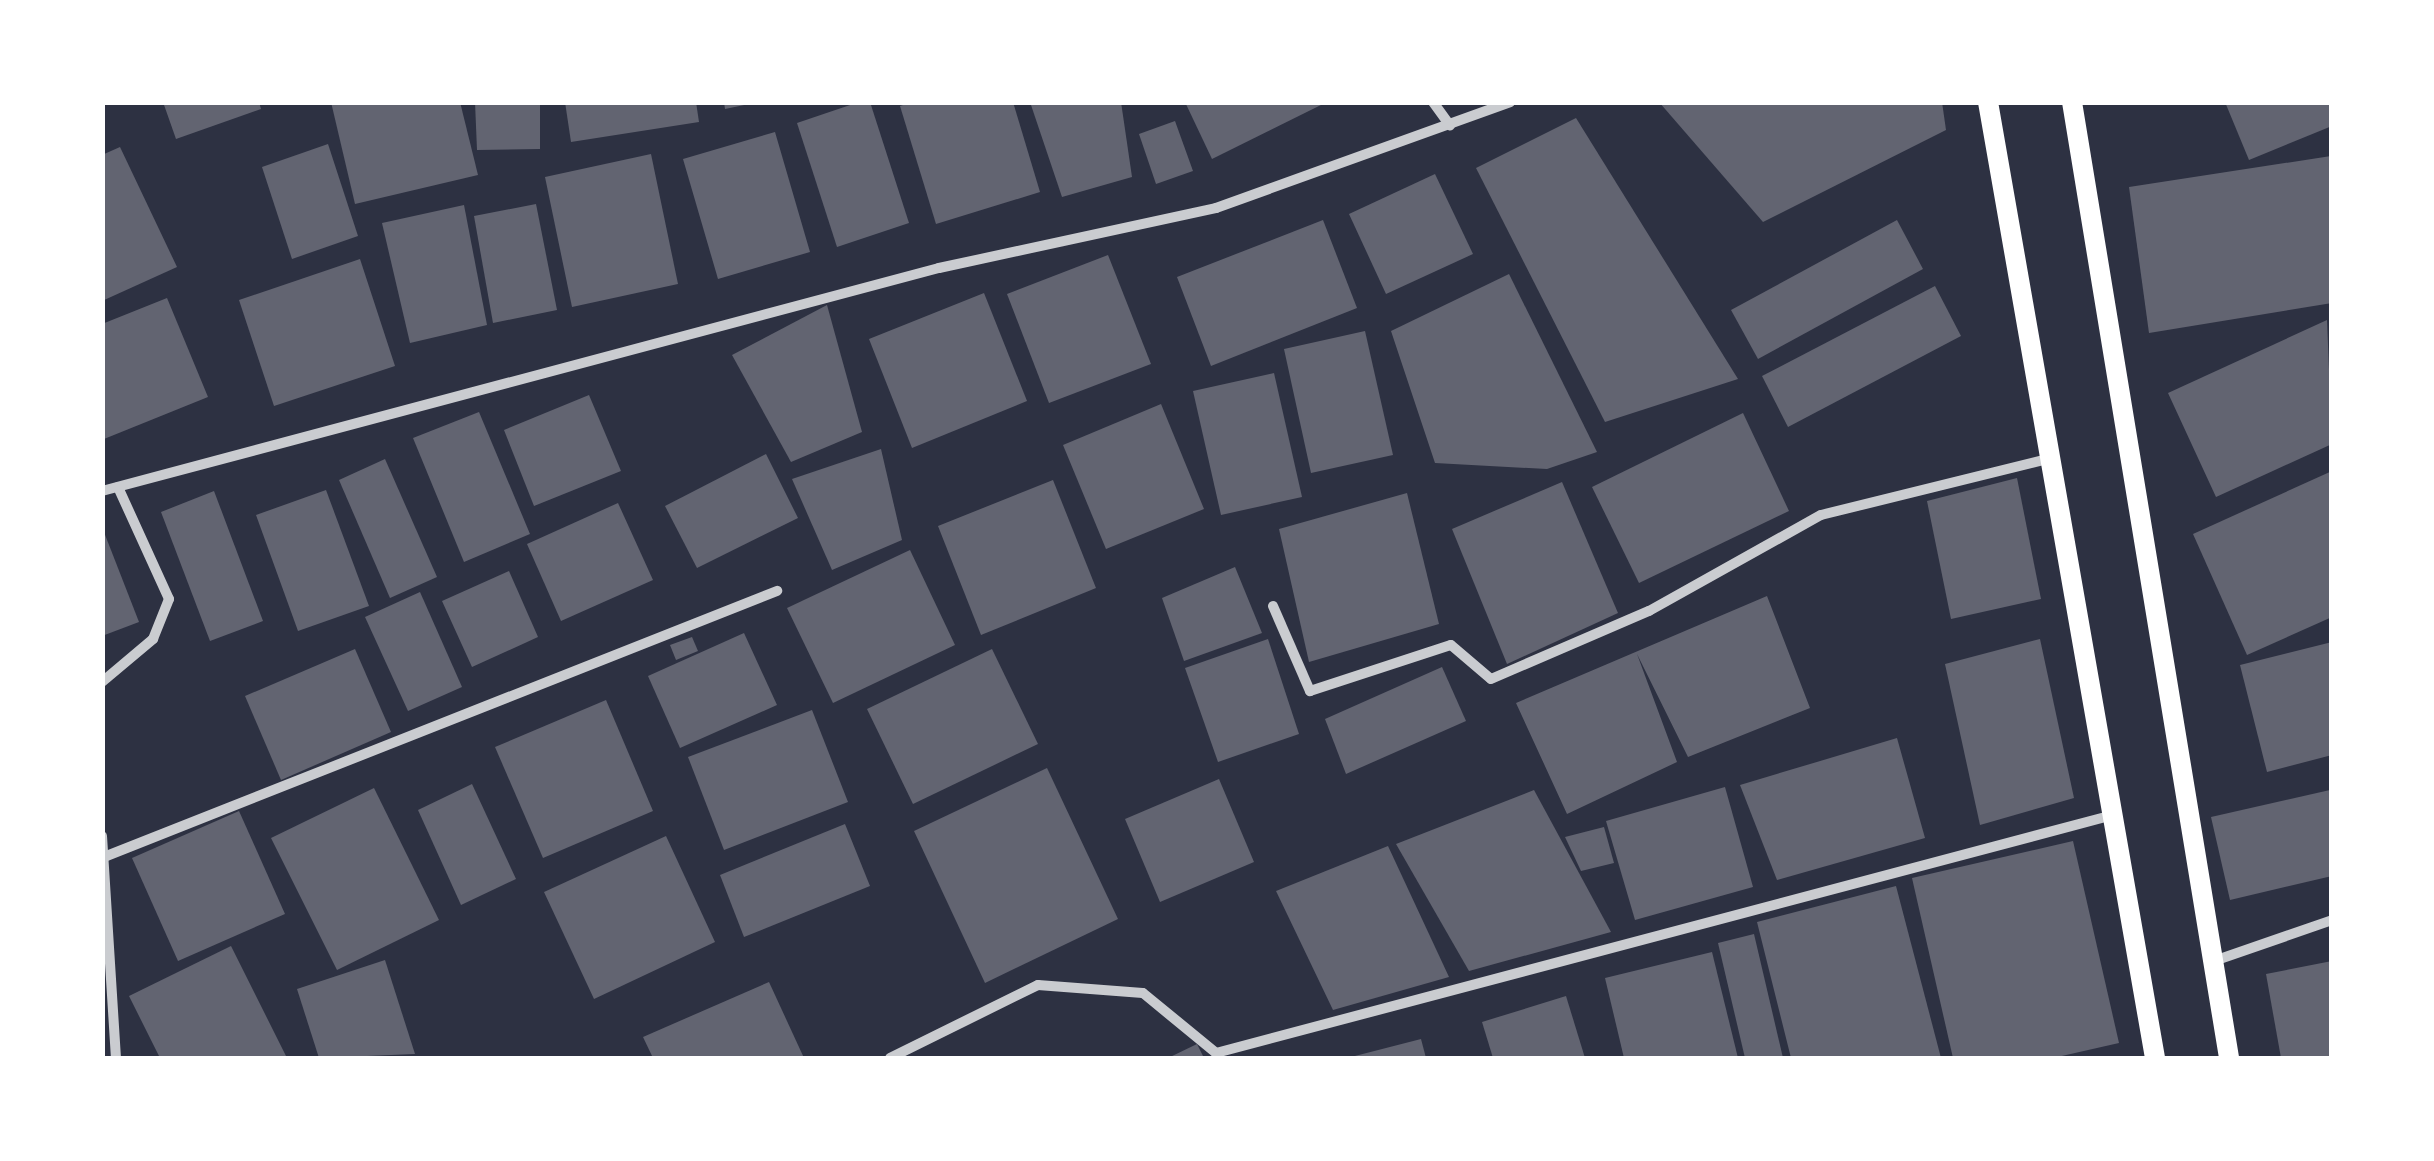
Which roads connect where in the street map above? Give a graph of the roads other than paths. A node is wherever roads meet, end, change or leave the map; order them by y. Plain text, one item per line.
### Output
1 (1433, 102) edge
2 (1510, 102) edge
3 (1988, 102) edge
4 (2072, 102) edge
5 (1450, 125) junction
6 (2048, 458) junction
7 (118, 487) junction
8 (102, 491) edge
9 (778, 591) dead end
10 (1274, 606) dead end
11 (102, 682) edge
12 (2114, 814) junction
13 (102, 836) edge
14 (104, 857) edge
15 (2332, 920) edge
16 (2210, 963) junction
17 (116, 1058) edge
18 (890, 1058) edge
19 (2156, 1058) edge
20 (2229, 1058) edge

1 - 5 street
2 - 5 street
3 - 6 main road
4 - 16 main road
5 - 7 street
6 - 10 street
6 - 12 main road
7 - 8 street
7 - 11 street
9 - 14 street
12 - 18 street
12 - 19 main road
13 - 14 street
14 - 17 street
15 - 16 street
16 - 20 main road

